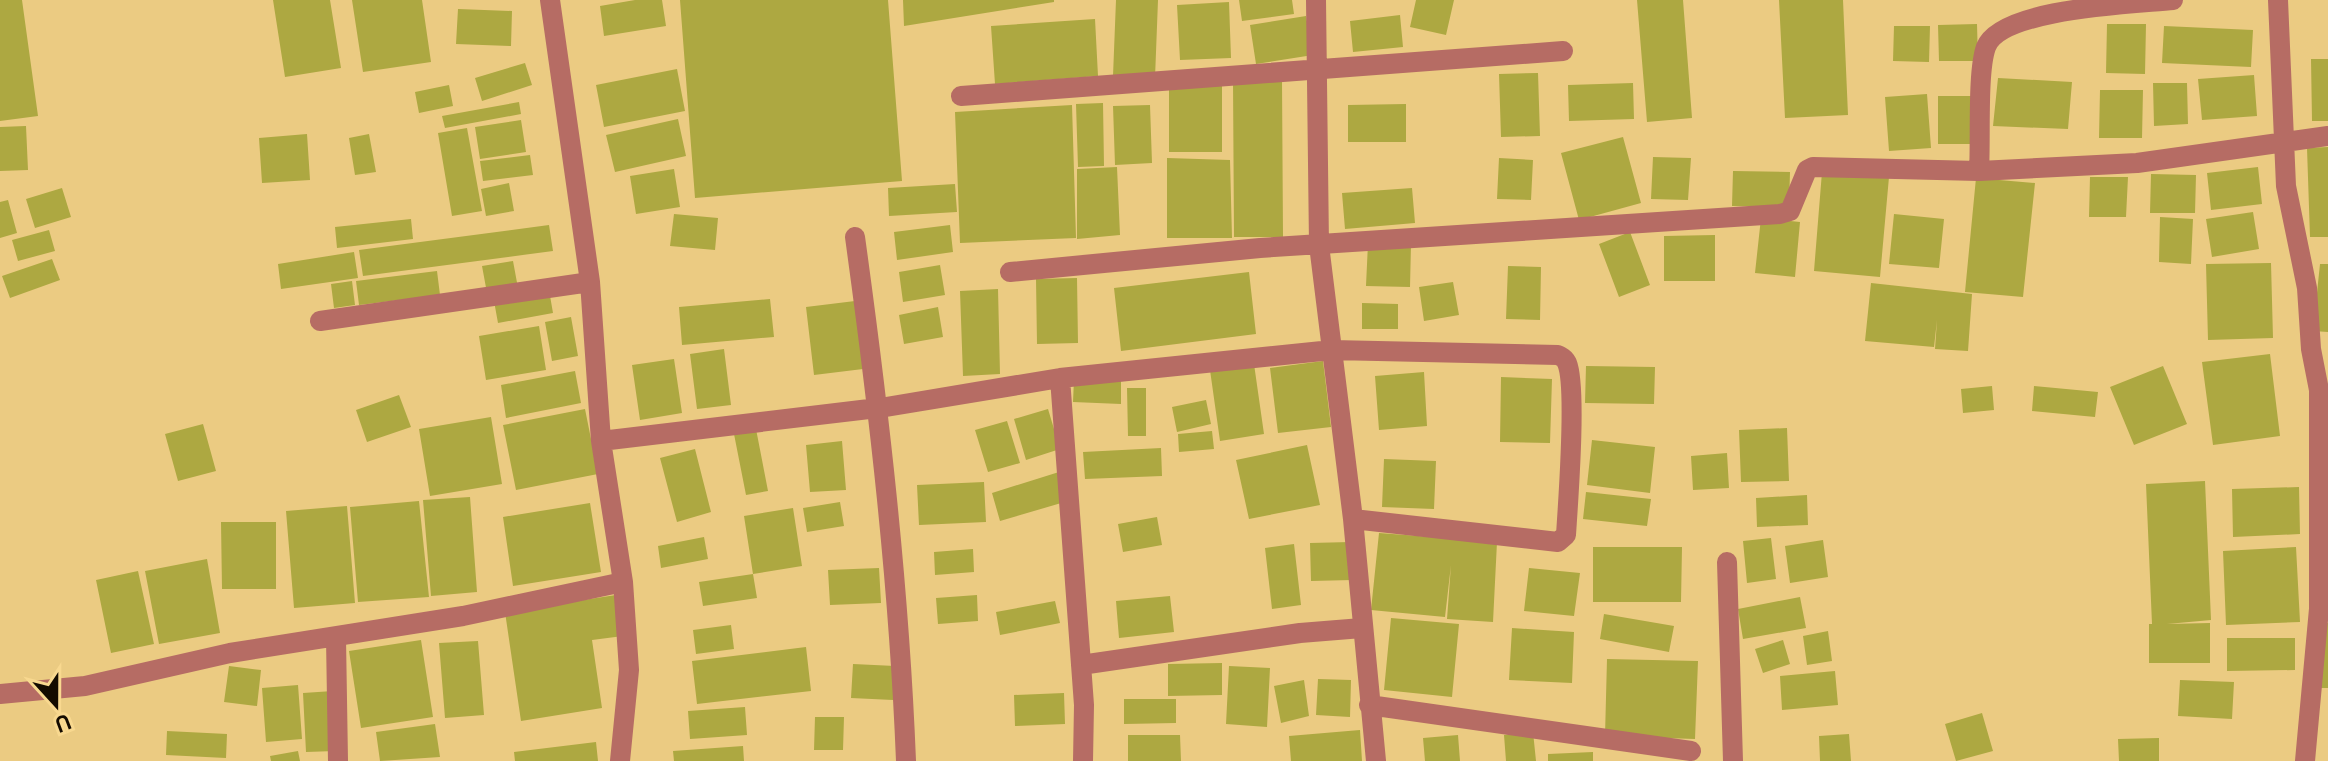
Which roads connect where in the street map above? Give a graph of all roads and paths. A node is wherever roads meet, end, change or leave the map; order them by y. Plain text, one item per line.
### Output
1 (550, 0) edge
2 (1316, 0) edge
3 (2173, 0) edge
4 (2278, 0) edge
5 (2067, 6) edge
6 (1563, 51) dead end
7 (1317, 70) junction
8 (961, 96) dead end
9 (2328, 136) edge
10 (2283, 140) junction
11 (1979, 171) junction
12 (855, 237) dead end
13 (1319, 245) junction
14 (1010, 272) dead end
15 (590, 282) junction
16 (320, 321) dead end
17 (1332, 350) junction
18 (1060, 378) junction
19 (879, 408) junction
20 (601, 441) junction
21 (1353, 519) junction
22 (2323, 551) edge
23 (1727, 562) dead end
24 (623, 582) junction
25 (1362, 628) junction
26 (336, 638) junction
27 (1081, 665) junction
28 (0, 694) edge
29 (1369, 705) junction
30 (1691, 751) dead end
31 (338, 761) edge
32 (620, 761) edge
33 (906, 761) edge
34 (1083, 761) edge
35 (1376, 761) edge
36 (1733, 761) edge
37 (2305, 761) edge

1 - 15 street
2 - 7 street
3 - 5 street
4 - 10 street
5 - 11 street
6 - 7 street
7 - 8 street
7 - 13 street
9 - 10 street
10 - 11 street
10 - 22 street
11 - 13 street
12 - 19 street
13 - 14 street
13 - 17 street
15 - 16 street
15 - 20 street
17 - 18 street
17 - 21 street
17 - 21 street
18 - 19 street
18 - 27 street
19 - 20 street
19 - 33 street
20 - 24 street
21 - 25 street
22 - 37 street
23 - 36 street
24 - 26 street
24 - 32 street
25 - 27 street
25 - 29 street
26 - 28 street
26 - 31 street
27 - 34 street
29 - 30 street
29 - 35 street

